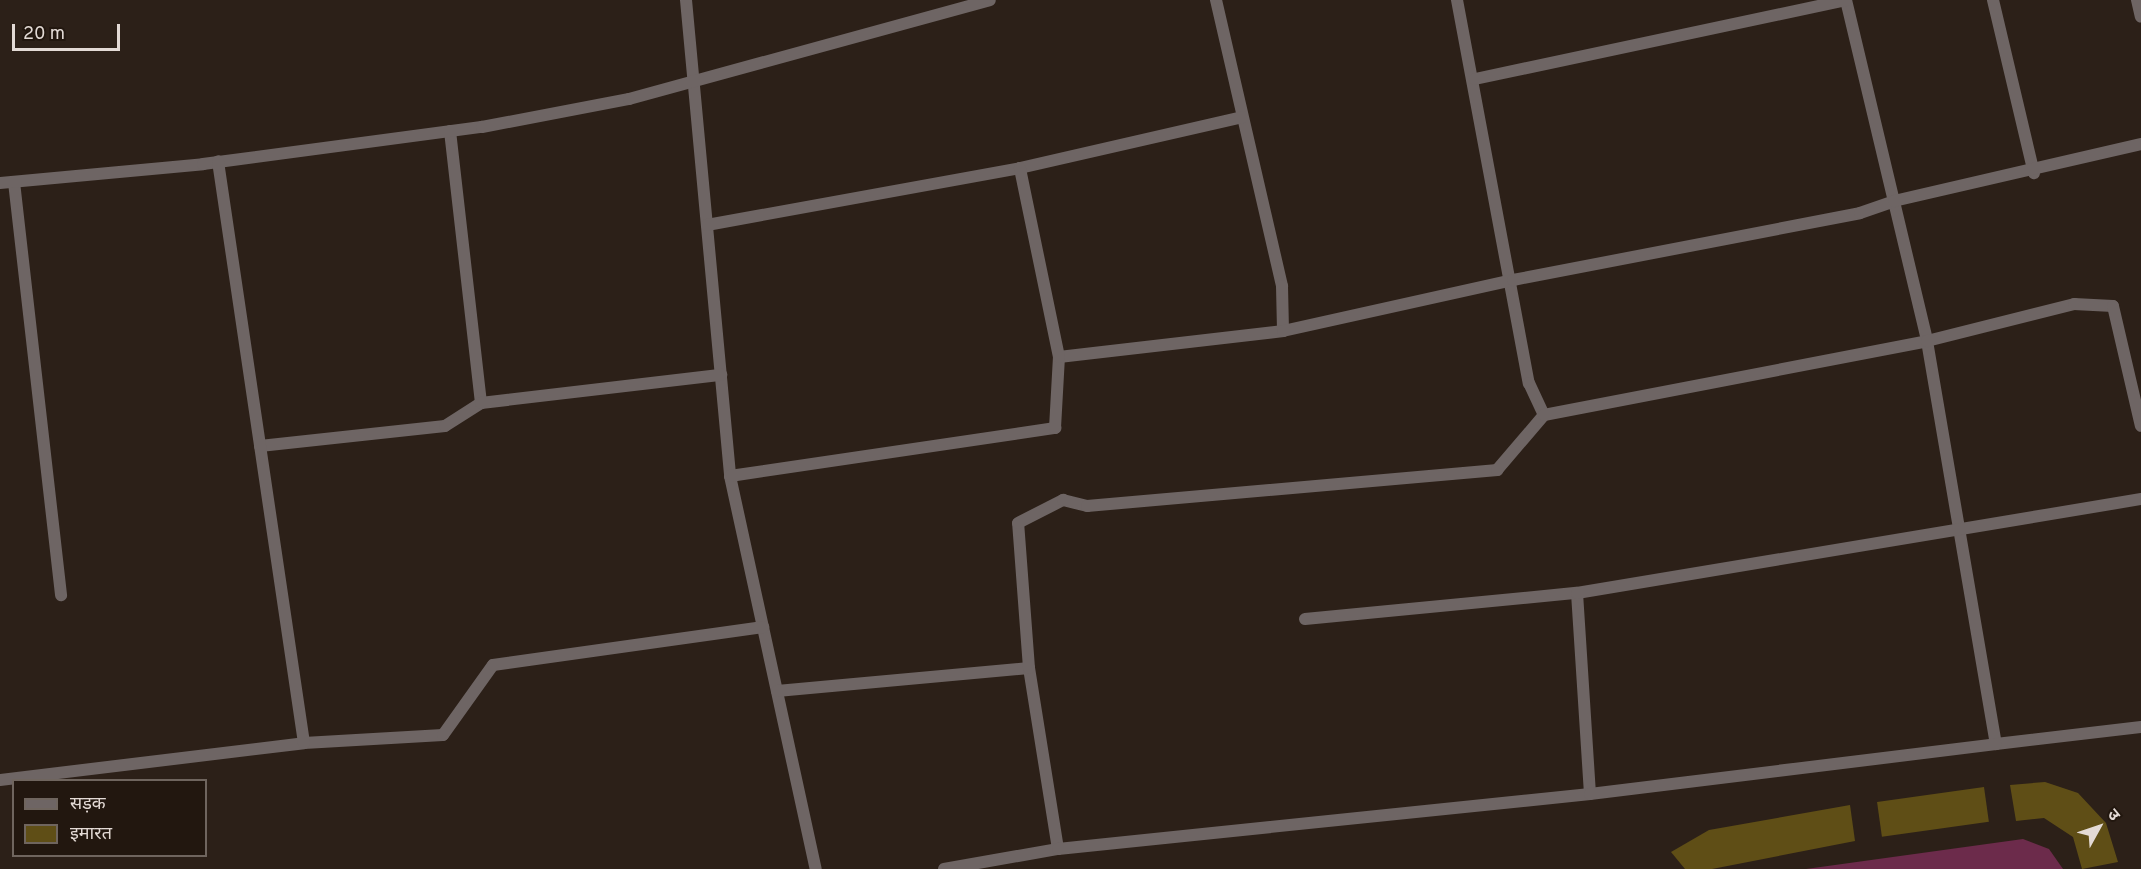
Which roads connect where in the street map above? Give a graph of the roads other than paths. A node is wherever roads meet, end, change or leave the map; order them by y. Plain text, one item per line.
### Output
1 (686, 0) edge
2 (990, 0) edge
3 (1216, 0) edge
4 (1457, 0) edge
5 (1846, 0) edge
6 (1993, 0) edge
7 (2137, 0) edge
8 (2141, 17) edge
9 (1475, 79) junction
10 (693, 81) junction
11 (1242, 117) junction
12 (450, 131) junction
13 (2141, 144) edge
14 (218, 161) junction
15 (1020, 168) junction
16 (2034, 172) junction
17 (14, 182) junction
18 (0, 183) edge
19 (1894, 201) junction
20 (707, 225) junction
21 (1513, 280) junction
22 (1283, 331) junction
23 (1927, 341) junction
24 (1059, 357) junction
25 (721, 375) junction
26 (481, 403) junction
27 (1544, 415) junction
28 (2141, 426) edge
29 (260, 446) junction
30 (730, 476) junction
31 (2141, 499) edge
32 (1959, 531) junction
33 (1577, 593) junction
34 (61, 595) dead end
35 (1305, 620) dead end
36 (763, 627) junction
37 (1029, 668) junction
38 (777, 691) junction
39 (2141, 727) edge
40 (304, 743) junction
41 (1996, 744) junction
42 (0, 780) edge
43 (1590, 794) junction
44 (1058, 849) junction
45 (816, 869) edge
46 (944, 869) edge

1 - 10 street
2 - 10 street
3 - 11 street
4 - 9 street
5 - 9 street
5 - 19 street
6 - 16 street
7 - 8 street
9 - 21 street
10 - 12 street
10 - 20 street
11 - 15 street
11 - 22 street
12 - 14 street
12 - 26 street
13 - 16 street
14 - 17 street
14 - 29 street
15 - 20 street
15 - 24 street
16 - 19 street
17 - 18 street
17 - 34 street
19 - 21 street
19 - 23 street
20 - 25 street
21 - 22 street
21 - 27 street
22 - 24 street
23 - 27 street
23 - 28 street
23 - 32 street
24 - 30 street
25 - 26 street
25 - 30 street
26 - 29 street
27 - 37 street
29 - 40 street
30 - 36 street
31 - 32 street
32 - 33 street
32 - 41 street
33 - 35 street
33 - 43 street
36 - 38 street
36 - 40 street
37 - 38 street
37 - 44 street
38 - 45 street
39 - 41 street
40 - 42 street
41 - 43 street
43 - 44 street
44 - 46 street

